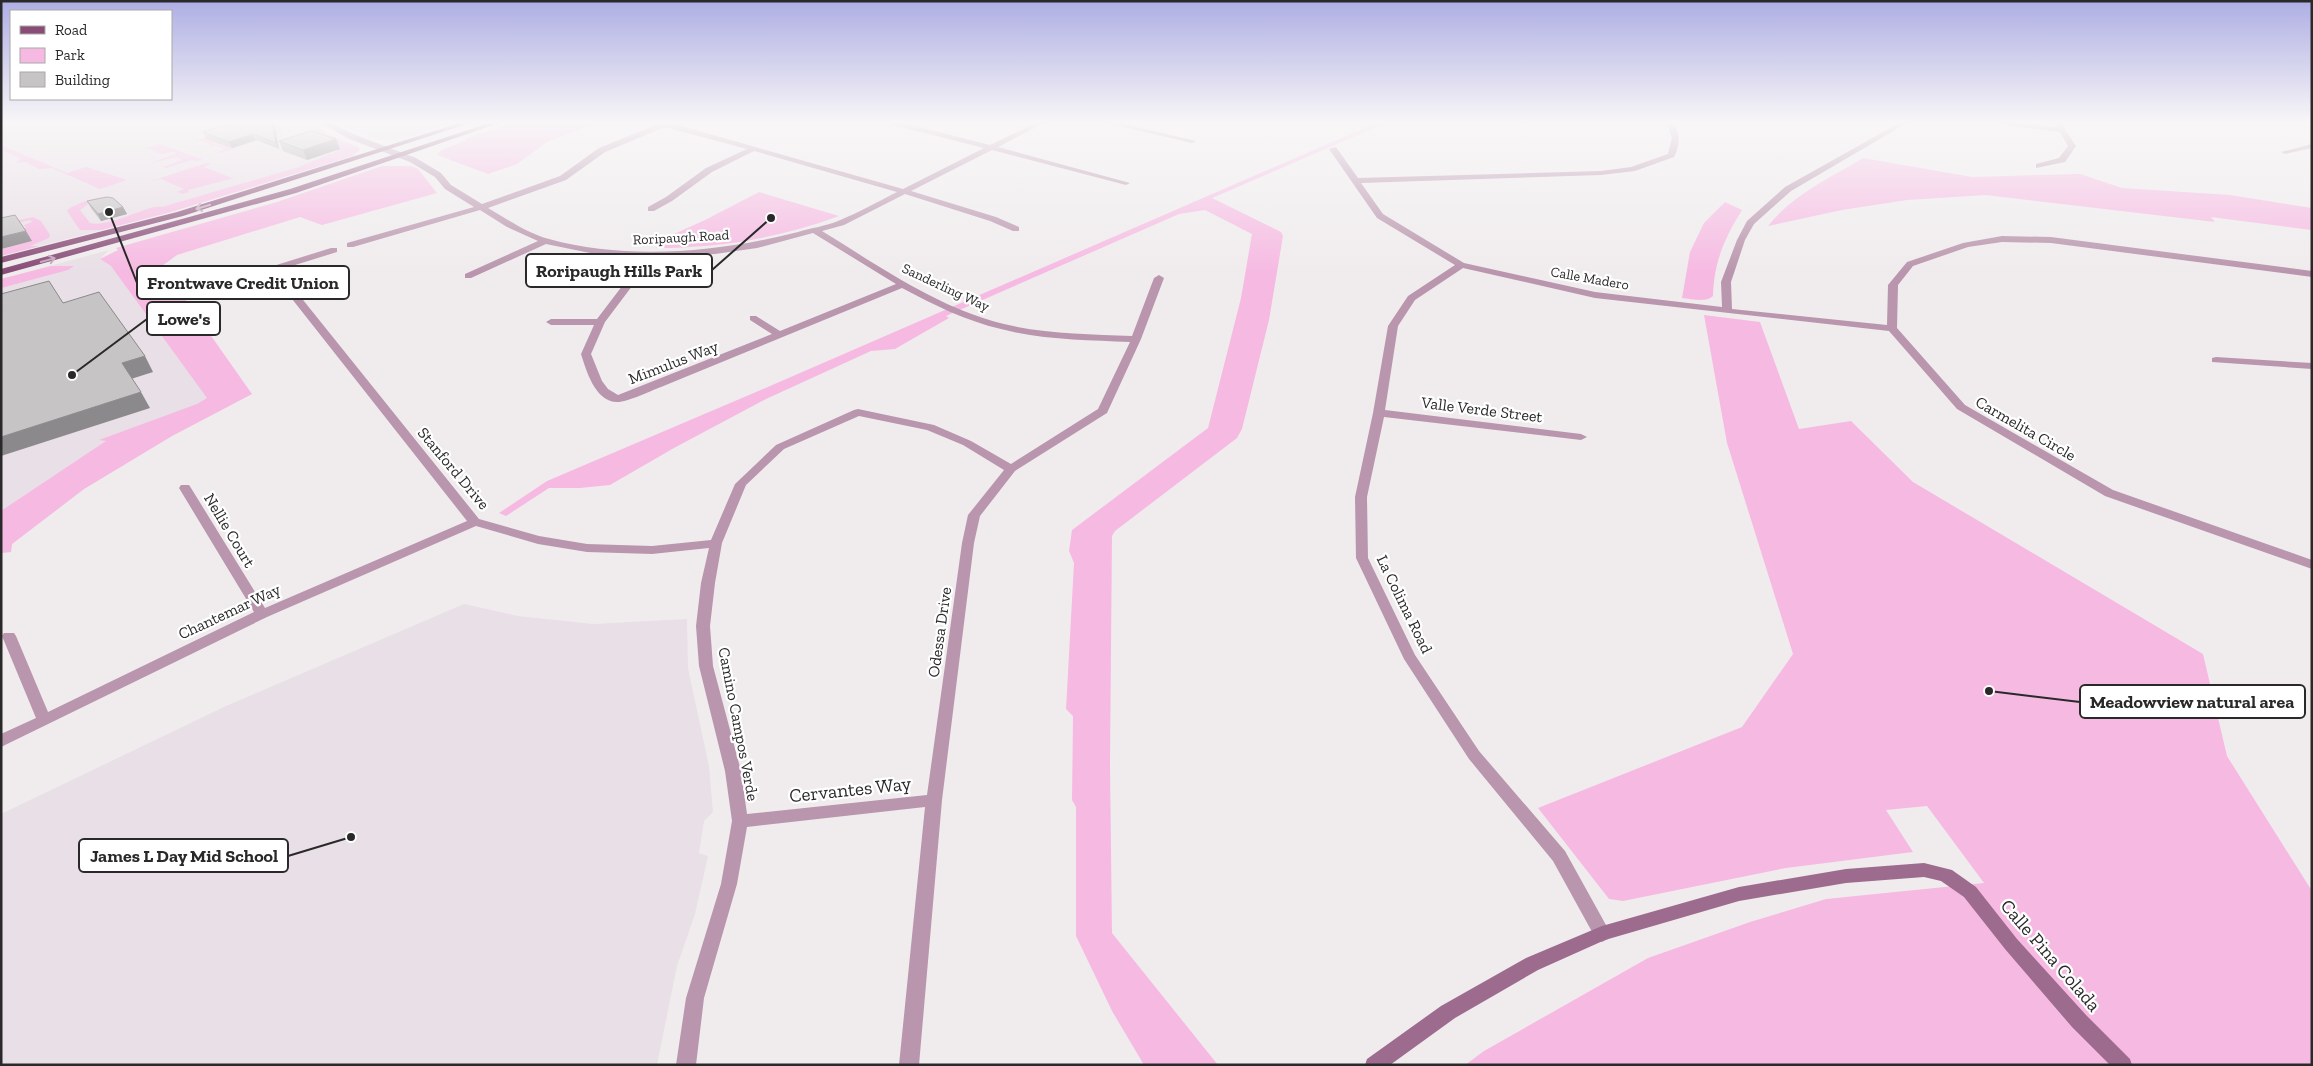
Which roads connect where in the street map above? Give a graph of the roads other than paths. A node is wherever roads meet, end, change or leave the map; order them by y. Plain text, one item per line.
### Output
1 (309, 173) edge
2 (342, 173) edge
3 (434, 173) edge
4 (570, 173) edge
5 (705, 173) edge
6 (838, 173) edge
7 (943, 173) edge
8 (1090, 173) edge
9 (1350, 173) edge
10 (1604, 173) edge
11 (1817, 173) edge
12 (1356, 181) junction
13 (1126, 182) dead end
14 (904, 192) junction
15 (482, 207) junction
16 (651, 209) dead end
17 (1016, 229) dead end
18 (816, 231) junction
19 (545, 241) junction
20 (350, 245) dead end
21 (334, 250) dead end
22 (651, 254) junction
23 (1, 260) edge
24 (1461, 265) junction
25 (1, 272) edge
26 (2312, 274) edge
27 (468, 276) dead end
28 (1159, 278) dead end
29 (902, 284) junction
30 (1727, 311) junction
31 (753, 318) dead end
32 (551, 322) dead end
33 (600, 322) junction
34 (1892, 328) junction
35 (780, 335) junction
36 (1136, 340) junction
37 (2216, 360) dead end
38 (2312, 366) edge
39 (1379, 413) junction
40 (1581, 437) dead end
41 (1011, 469) junction
42 (185, 488) dead end
43 (475, 522) junction
44 (716, 543) junction
45 (2312, 565) edge
46 (262, 614) junction
47 (9, 636) dead end
48 (44, 719) junction
49 (1, 741) edge
50 (934, 800) junction
51 (740, 821) junction
52 (1602, 934) junction
53 (686, 1065) edge
54 (909, 1065) edge
55 (1374, 1065) edge
56 (2123, 1065) edge

1 -> 23 main road
25 -> 2 main road
3 - 15 street, Roripaugh Road
4 - 15 street
5 - 16 street
6 - 14 street
7 - 14 street, Roripaugh Road
8 - 13 street
9 - 12 street, Calle Madero
10 - 12 street
11 - 30 street
12 - 24 street, Calle Madero
14 - 17 street
14 - 18 street, Roripaugh Road
15 - 19 street, Roripaugh Road
15 - 20 street
18 - 22 street, Roripaugh Road
18 - 29 street, Sanderling Way
19 - 22 street, Roripaugh Road
19 - 27 street
21 - 43 street, Stanford Drive
22 - 33 street, Mimulus Way
24 - 30 street, Calle Madero
24 - 39 street, La Colima Road
26 - 34 street
28 - 36 street, Odessa Drive
29 - 35 street, Mimulus Way
29 - 36 street, Sanderling Way
30 - 34 street, Calle Madero
31 - 35 street
32 - 33 street
33 - 35 street, Mimulus Way
34 - 45 street, Carmelita Circle
36 - 41 street, Odessa Drive
37 - 38 street
39 - 40 street, Valle Verde Street
39 - 52 street, La Colima Road
41 - 44 street, Camino Campos Verde
41 - 50 street, Odessa Drive
42 - 46 street, Nellie Court
43 - 44 street, Stanford Drive
43 - 46 street, Chantemar Way
44 - 51 street, Camino Campos Verde
46 - 48 street, Chantemar Way
47 - 48 street
48 - 49 street, Chantemar Way
50 - 51 street, Cervantes Way
50 - 54 street, Odessa Drive
51 - 53 street, Camino Campos Verde
52 - 55 street
52 - 56 street, Calle Pina Colada

